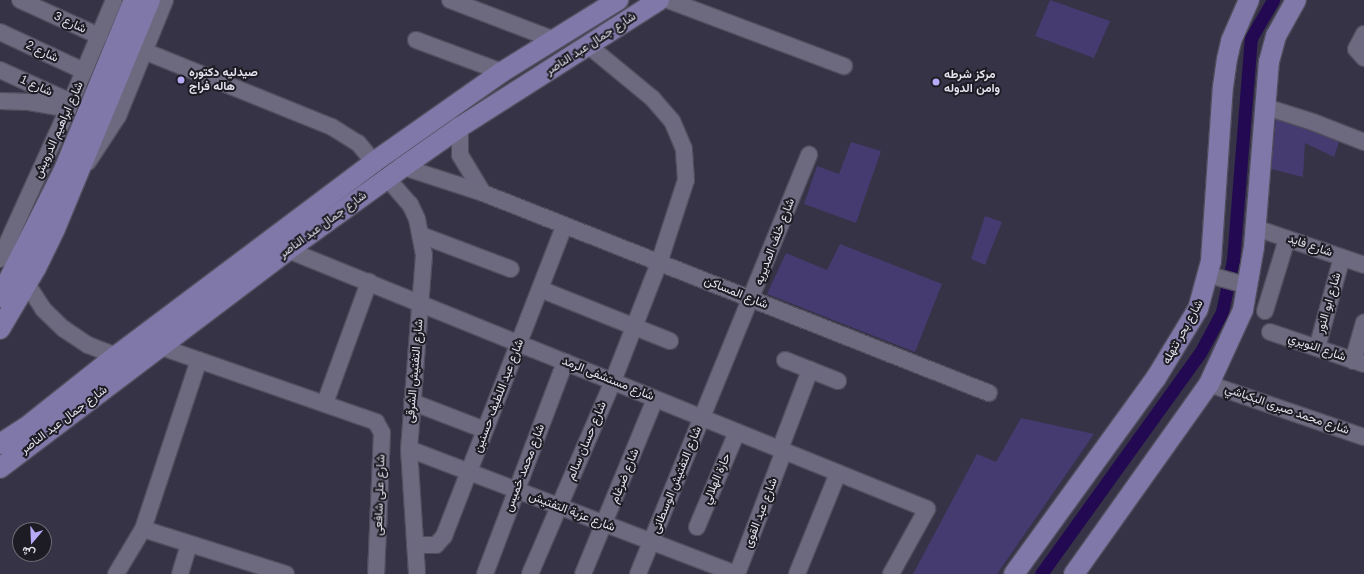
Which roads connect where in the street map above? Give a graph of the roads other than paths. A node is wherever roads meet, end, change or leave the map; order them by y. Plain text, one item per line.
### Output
1 (20, 0) edge
2 (134, 0) edge
3 (150, 0) edge
4 (166, 0) edge
5 (450, 0) edge
6 (618, 0) edge
7 (659, 0) edge
8 (668, 0) edge
9 (1249, 0) edge
10 (1296, 0) edge
11 (111, 1) edge
12 (0, 32) edge
13 (1364, 34) edge
14 (99, 36) junction
15 (416, 40) dead end
16 (555, 40) junction
17 (589, 46) junction
18 (144, 51) junction
19 (1364, 58) edge
20 (116, 62) junction
21 (844, 66) dead end
22 (0, 70) edge
23 (84, 71) junction
24 (502, 72) junction
25 (0, 101) edge
26 (70, 105) junction
27 (1266, 107) junction
28 (460, 127) junction
29 (1364, 142) edge
30 (809, 155) dead end
31 (374, 162) junction
32 (403, 167) junction
33 (80, 171) junction
34 (387, 178) junction
35 (483, 193) junction
36 (564, 226) junction
37 (1256, 228) junction
38 (421, 235) junction
39 (1287, 238) junction
40 (288, 250) junction
41 (1342, 257) junction
42 (0, 259) edge
43 (659, 263) junction
44 (1364, 265) edge
45 (511, 269) dead end
46 (1213, 276) junction
47 (368, 282) junction
48 (26, 284) junction
49 (1243, 284) junction
50 (540, 289) junction
51 (0, 298) edge
52 (752, 300) junction
53 (421, 304) junction
54 (1265, 311) dead end
55 (1364, 323) edge
56 (634, 326) junction
57 (0, 329) edge
58 (1270, 332) dead end
59 (670, 341) dead end
60 (519, 344) junction
61 (161, 347) junction
62 (1317, 348) junction
63 (116, 356) junction
64 (199, 360) junction
65 (785, 360) dead end
66 (565, 362) junction
67 (1359, 362) edge
68 (810, 370) junction
69 (613, 381) junction
70 (838, 381) dead end
71 (1209, 384) junction
72 (989, 393) dead end
73 (655, 399) junction
74 (412, 402) junction
75 (325, 403) junction
76 (703, 418) junction
77 (485, 430) junction
78 (737, 432) junction
79 (1364, 437) edge
80 (0, 444) edge
81 (409, 449) junction
82 (782, 450) junction
83 (0, 468) edge
84 (469, 472) junction
85 (838, 473) junction
86 (517, 491) junction
87 (559, 507) junction
88 (605, 525) junction
89 (697, 527) dead end
90 (143, 529) junction
91 (652, 543) junction
92 (189, 544) junction
93 (415, 545) junction
94 (697, 567) edge
95 (255, 570) edge
96 (116, 574) edge
97 (180, 574) edge
98 (286, 574) edge
99 (376, 574) edge
100 (417, 574) edge
101 (485, 574) edge
102 (530, 574) edge
103 (583, 574) edge
104 (638, 574) edge
105 (737, 574) edge
106 (797, 574) edge
107 (891, 574) edge
108 (1014, 574) edge
109 (1074, 574) edge

1 - 14 street, شارع 3
2 - 20 main road
3 - 20 main road
4 - 18 street
5 - 16 street
6 - 16 main road, شارع جمال عبد الناصر
7 - 17 main road, شارع جمال عبد الناصر
8 - 21 street
9 - 46 main road, شارع بحر تنهله
10 - 27 main road
11 - 14 street, شارع ابراهيم الدرويش
12 - 23 street, شارع 2
13 - 19 street
14 - 23 street, شارع ابراهيم الدرويش
15 - 24 street
16 - 24 main road, شارع جمال عبد الناصر
17 - 28 main road, شارع جمال عبد الناصر
17 - 43 street, شارع حسان سالم
18 - 31 street
18 - 33 street
20 - 33 main road
20 - 51 main road, شارع ابراهيم الدرويش
22 - 26 street, شارع 1
23 - 26 street, شارع ابراهيم الدرويش
24 - 31 main road, شارع جمال عبد الناصر
25 - 26 street
26 - 42 street, شارع ابراهيم الدرويش
27 - 29 street
27 - 37 main road
28 - 32 main road, شارع جمال عبد الناصر
28 - 35 street
30 - 52 street, شارع خلف المديريه
31 - 63 main road, شارع جمال عبد الناصر
32 - 34 main road, شارع جمال عبد الناصر
32 - 35 street, شارع المساكن
33 - 48 main road
34 - 38 street, شارع التفتيش الشرقى
34 - 40 main road, شارع جمال عبد الناصر
35 - 36 street, شارع المساكن
36 - 43 street, شارع المساكن
36 - 50 street, شارع عبد اللطيف حسنين
37 - 39 street, شارع فايد
37 - 49 main road
38 - 45 street
38 - 53 street, شارع التفتيش الشرقى
39 - 41 street, شارع فايد
39 - 54 street
40 - 47 street, شارع مستشفى الرمد
40 - 61 main road, شارع جمال عبد الناصر
41 - 44 street, شارع فايد
41 - 62 street, شارع ابو النور
43 - 52 street, شارع المساكن
43 - 56 street, شارع حسان سالم
46 - 49 street
46 - 108 main road, شارع بحر تنهله
47 - 53 street, شارع مستشفى الرمد
47 - 75 street
48 - 57 main road
48 - 63 street
49 - 71 main road
50 - 56 street
50 - 60 street, شارع عبد اللطيف حسنين
52 - 72 street, شارع المساكن
52 - 76 street, شارع خلف المديريه
53 - 60 street, شارع مستشفى الرمد
53 - 74 street, شارع التفتيش الشرقى
55 - 67 street
56 - 59 street
56 - 69 street, شارع حسان سالم
58 - 62 street, شارع النويري
60 - 66 street, شارع مستشفى الرمد
60 - 77 street, شارع عبد اللطيف حسنين
61 - 64 street
61 - 83 main road, شارع جمال عبد الناصر
62 - 67 street, شارع النويري
63 - 80 main road, شارع جمال عبد الناصر
64 - 75 street
64 - 90 street
65 - 68 street
66 - 69 street, شارع مستشفى الرمد
66 - 86 street, شارع محمد خميس
68 - 70 street
68 - 82 street, شارع عبد القوى
69 - 73 street, شارع مستشفى الرمد
69 - 87 street, شارع حسان سالم
71 - 79 street, شارع محمد صبرى البكباشي
71 - 109 main road
73 - 76 street, شارع مستشفى الرمد
73 - 88 street, شارع ضرغام
74 - 77 street
74 - 81 street, شارع التفتيش الشرقى
75 - 99 street, شارع على شافعى
76 - 78 street, شارع مستشفى الرمد
76 - 91 street, شارع التفتيش الوسطانى
77 - 84 street, شارع عبد اللطيف حسنين
78 - 82 street, شارع مستشفى الرمد
78 - 89 street, حارة الهلالي
81 - 84 street, شارع عزبة التفتيش
81 - 93 street, شارع التفتيش الشرقى
82 - 85 street, شارع مستشفى الرمد
82 - 105 street, شارع عبد القوى
84 - 86 street, شارع عزبة التفتيش
84 - 93 street, شارع عبد اللطيف حسنين
85 - 106 street
85 - 107 street, شارع مستشفى الرمد
86 - 87 street, شارع عزبة التفتيش
86 - 101 street, شارع محمد خميس
87 - 88 street, شارع عزبة التفتيش
87 - 102 street, شارع حسان سالم
88 - 91 street, شارع عزبة التفتيش
88 - 103 street, شارع ضرغام
90 - 92 street
90 - 96 street
91 - 94 street, شارع عزبة التفتيش
91 - 104 street, شارع التفتيش الوسطانى
92 - 95 street
92 - 97 street
93 - 100 street, شارع التفتيش الشرقى
94 - 105 street, شارع عزبة التفتيش
95 - 98 street

